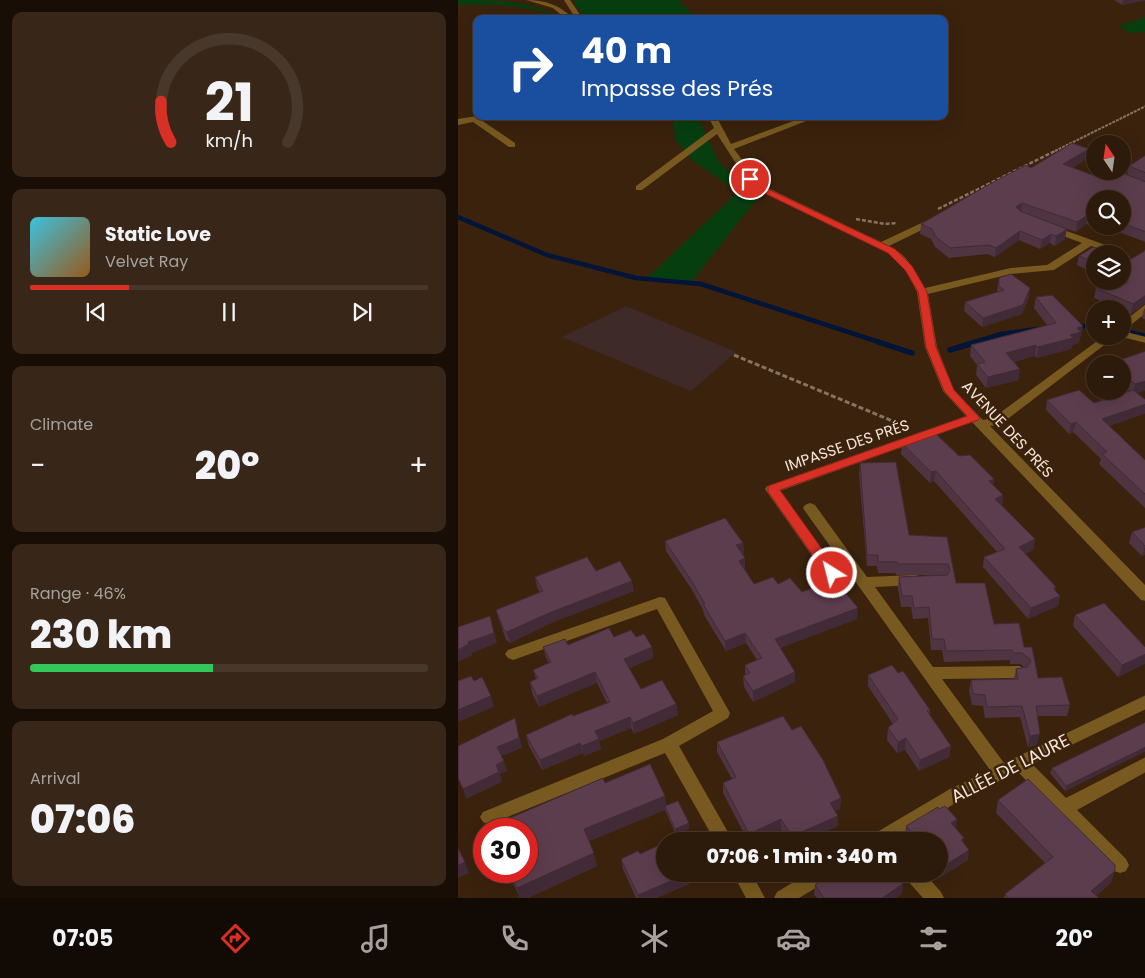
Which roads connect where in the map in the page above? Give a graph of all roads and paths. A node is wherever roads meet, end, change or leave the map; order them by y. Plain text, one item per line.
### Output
1 (529, 0) edge
2 (567, 0) edge
3 (566, 15) edge
4 (577, 15) edge
5 (1146, 106) edge
6 (473, 118) edge
7 (477, 120) edge
8 (714, 120) edge
9 (804, 120) edge
10 (458, 122) edge
11 (718, 129) junction
12 (512, 145) dead end
13 (729, 148) junction
14 (1126, 180) edge
15 (639, 188) dead end
16 (1146, 188) edge
17 (937, 214) joint
18 (900, 223) dead end
19 (1039, 224) edge
20 (840, 226) junction
21 (1090, 242) junction
22 (1098, 245) edge
23 (880, 246) junction
24 (1131, 257) edge
25 (1135, 259) edge
26 (922, 292) junction
27 (1146, 308) edge
28 (1131, 320) edge
29 (1131, 336) edge
30 (1146, 340) edge
31 (1099, 345) edge
32 (734, 355) dead end
33 (977, 421) junction
34 (926, 434) junction
35 (810, 508) dead end
36 (832, 573) dead end
37 (931, 580) edge
38 (863, 582) junction
39 (1146, 596) edge
40 (513, 654) dead end
41 (1019, 672) edge
42 (929, 673) junction
43 (1146, 701) edge
44 (669, 744) junction
45 (1020, 763) junction
46 (1146, 764) edge
47 (1001, 772) junction
48 (1064, 808) junction
49 (488, 817) dead end
50 (719, 832) edge
51 (894, 832) edge
52 (1120, 865) dead end
53 (747, 882) edge
54 (811, 882) edge
55 (920, 882) edge
56 (791, 896) edge
57 (756, 898) edge
58 (935, 898) edge

1 - 3 street
2 - 4 street
5 - 17 path
6 - 10 street
7 - 12 street
8 - 11 street, AVENUE DES PRÉS
9 - 13 street
11 - 13 street, AVENUE DES PRÉS
11 - 15 street
13 - 20 street, AVENUE DES PRÉS
14 - 16 street
17 - 23 street
18 - 20 path
19 - 21 street
20 - 23 street, AVENUE DES PRÉS
21 - 22 street
21 - 26 street
23 - 26 street, AVENUE DES PRÉS
24 - 25 street
26 - 33 street, AVENUE DES PRÉS
27 - 28 street
29 - 30 street
31 - 33 street, IMPASSE DES PRÉS
32 - 34 path
33 - 34 street, IMPASSE DES PRÉS
33 - 39 street, AVENUE DES PRÉS
34 - 36 street, IMPASSE DES PRÉS
35 - 38 street
37 - 38 street
38 - 42 street
40 - 44 street
41 - 42 street
42 - 47 street
43 - 45 street, ALLÉE DE LAURE
44 - 49 street
44 - 50 street
45 - 47 street, ALLÉE DE LAURE
45 - 48 street
46 - 48 street
47 - 51 street, ALLÉE DE LAURE
48 - 52 street
53 - 57 street
54 - 56 street
55 - 58 street

